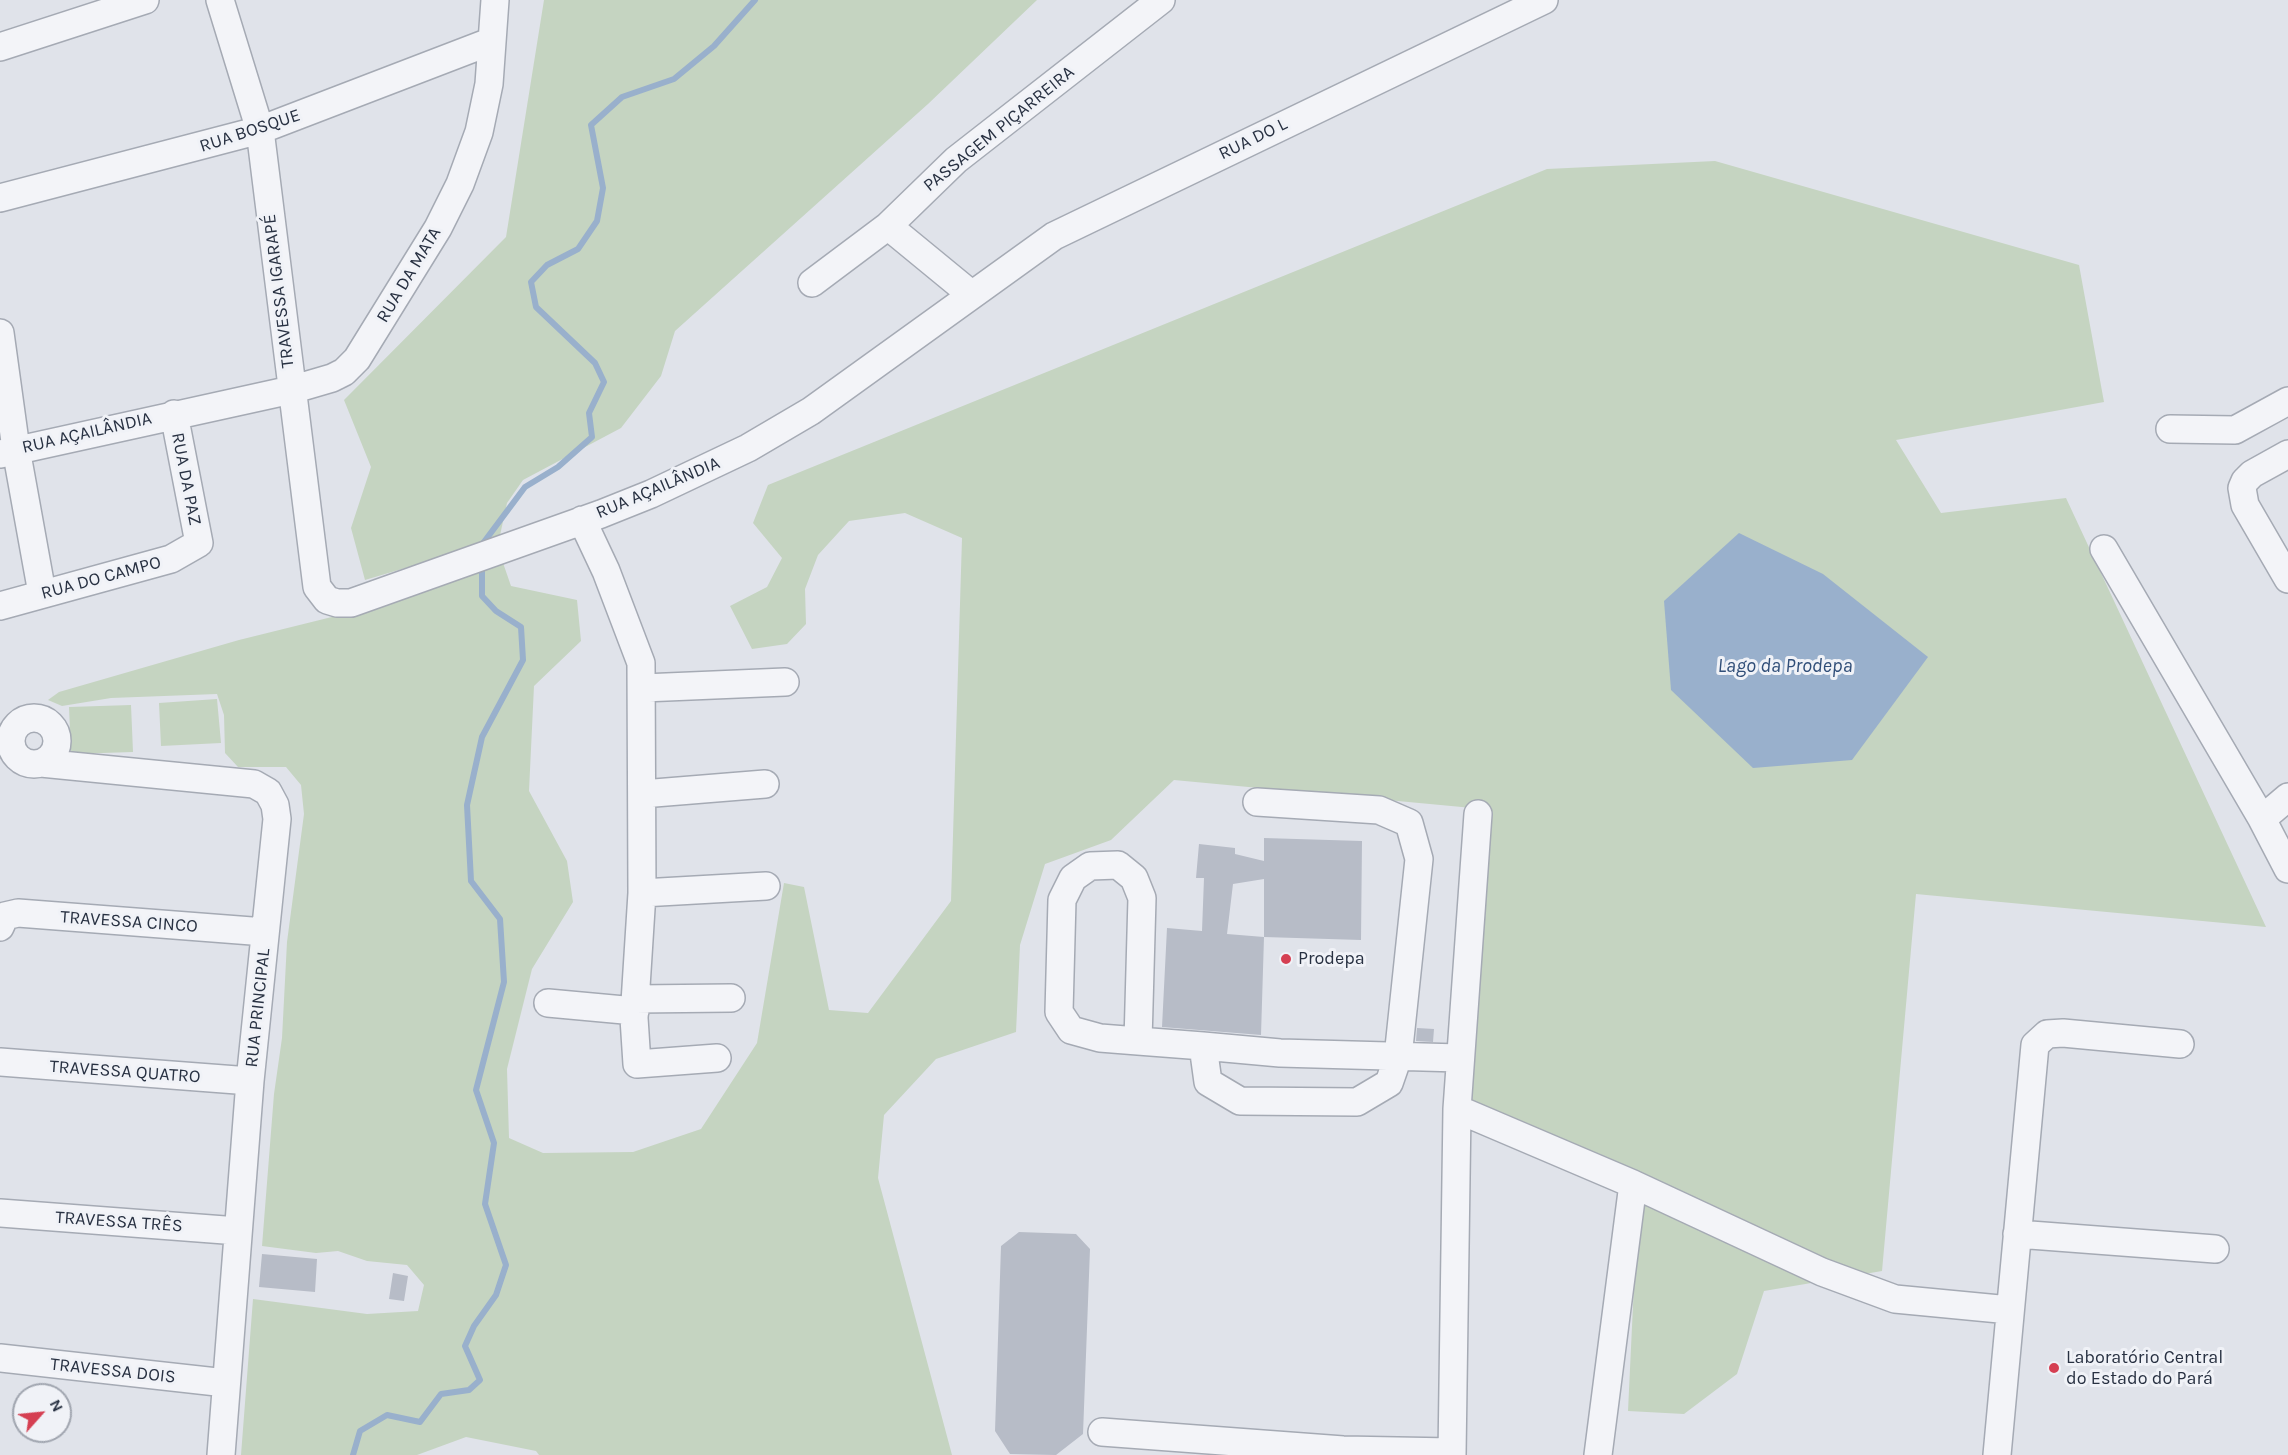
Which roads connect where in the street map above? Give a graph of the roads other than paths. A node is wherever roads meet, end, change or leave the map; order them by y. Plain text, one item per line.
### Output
1 (145, 0) edge
2 (220, 0) edge
3 (495, 0) edge
4 (1161, 0) edge
5 (1544, 0) edge
6 (492, 41) junction
7 (0, 48) edge
8 (260, 130) junction
9 (0, 198) edge
10 (888, 226) junction
11 (812, 283) dead end
12 (972, 296) junction
13 (0, 333) edge
14 (291, 390) junction
15 (2288, 401) edge
16 (174, 414) junction
17 (2170, 429) dead end
18 (8, 451) edge
19 (2288, 454) edge
20 (582, 520) junction
21 (199, 543) joint
22 (2104, 549) dead end
23 (2288, 579) edge
24 (317, 587) joint
25 (42, 593) junction
26 (0, 606) edge
27 (785, 682) dead end
28 (643, 688) junction
29 (41, 763) dead end
30 (765, 784) dead end
31 (642, 794) junction
32 (2288, 797) edge
33 (1257, 801) dead end
34 (1478, 814) dead end
35 (2262, 819) junction
36 (2288, 869) edge
37 (766, 886) dead end
38 (642, 893) junction
39 (0, 927) edge
40 (265, 932) junction
41 (731, 998) dead end
42 (548, 1003) dead end
43 (635, 1005) junction
44 (1138, 1041) junction
45 (2180, 1044) dead end
46 (1203, 1046) junction
47 (1398, 1057) junction
48 (717, 1058) dead end
49 (1446, 1058) junction
50 (0, 1062) edge
51 (250, 1081) junction
52 (1457, 1109) junction
53 (1633, 1184) junction
54 (0, 1213) edge
55 (238, 1231) junction
56 (2018, 1234) junction
57 (2215, 1249) dead end
58 (2010, 1310) junction
59 (0, 1358) edge
60 (226, 1383) junction
61 (1102, 1431) dead end
62 (1296, 1450) edge
63 (1342, 1452) edge
64 (1386, 1453) edge
65 (1452, 1454) edge
66 (221, 1455) edge
67 (1598, 1455) edge
68 (1997, 1455) edge

1 - 7 street
2 - 8 street, TRAVESSA IGARAPÉ
3 - 6 street, RUA DA MATA
4 - 10 street, PASSAGEM PIÇARREIRA
5 - 12 street, RUA DO L
6 - 8 street, RUA BOSQUE
6 - 14 street, RUA DA MATA
8 - 9 street, RUA BOSQUE
8 - 14 street, TRAVESSA IGARAPÉ
10 - 11 street, PASSAGEM PIÇARREIRA
10 - 12 street
12 - 20 street, RUA AÇAILÂNDIA
13 - 18 street
14 - 16 street, RUA DA MATA
14 - 24 street, TRAVESSA IGARAPÉ
15 - 17 street
16 - 18 street, RUA AÇAILÂNDIA
16 - 21 street, RUA DA PAZ
18 - 25 street
19 - 23 street
20 - 24 street, RUA AÇAILÂNDIA
20 - 28 street
21 - 25 street, RUA DO CAMPO
22 - 35 street
25 - 26 street, RUA DO CAMPO
27 - 28 street
28 - 31 street
29 - 40 street, RUA PRINCIPAL
30 - 31 street
31 - 38 street
32 - 35 street
33 - 47 street
34 - 49 street
35 - 36 street
37 - 38 street
38 - 43 street
39 - 40 street, TRAVESSA CINCO
40 - 51 street, RUA PRINCIPAL
41 - 43 street
42 - 43 street
43 - 48 street
44 - 44 street
44 - 46 street
45 - 56 street
46 - 47 street
46 - 47 street
47 - 49 street
49 - 52 street
50 - 51 street, TRAVESSA QUATRO
51 - 55 street, RUA PRINCIPAL
52 - 53 street
52 - 65 street
53 - 58 street
53 - 67 street
54 - 55 street, TRAVESSA TRÊS
55 - 60 street, RUA PRINCIPAL
56 - 57 street
56 - 58 street
58 - 68 street
59 - 60 street, TRAVESSA DOIS
60 - 66 street, RUA PRINCIPAL
61 - 62 street
62 - 63 street
63 - 64 street
64 - 65 street

